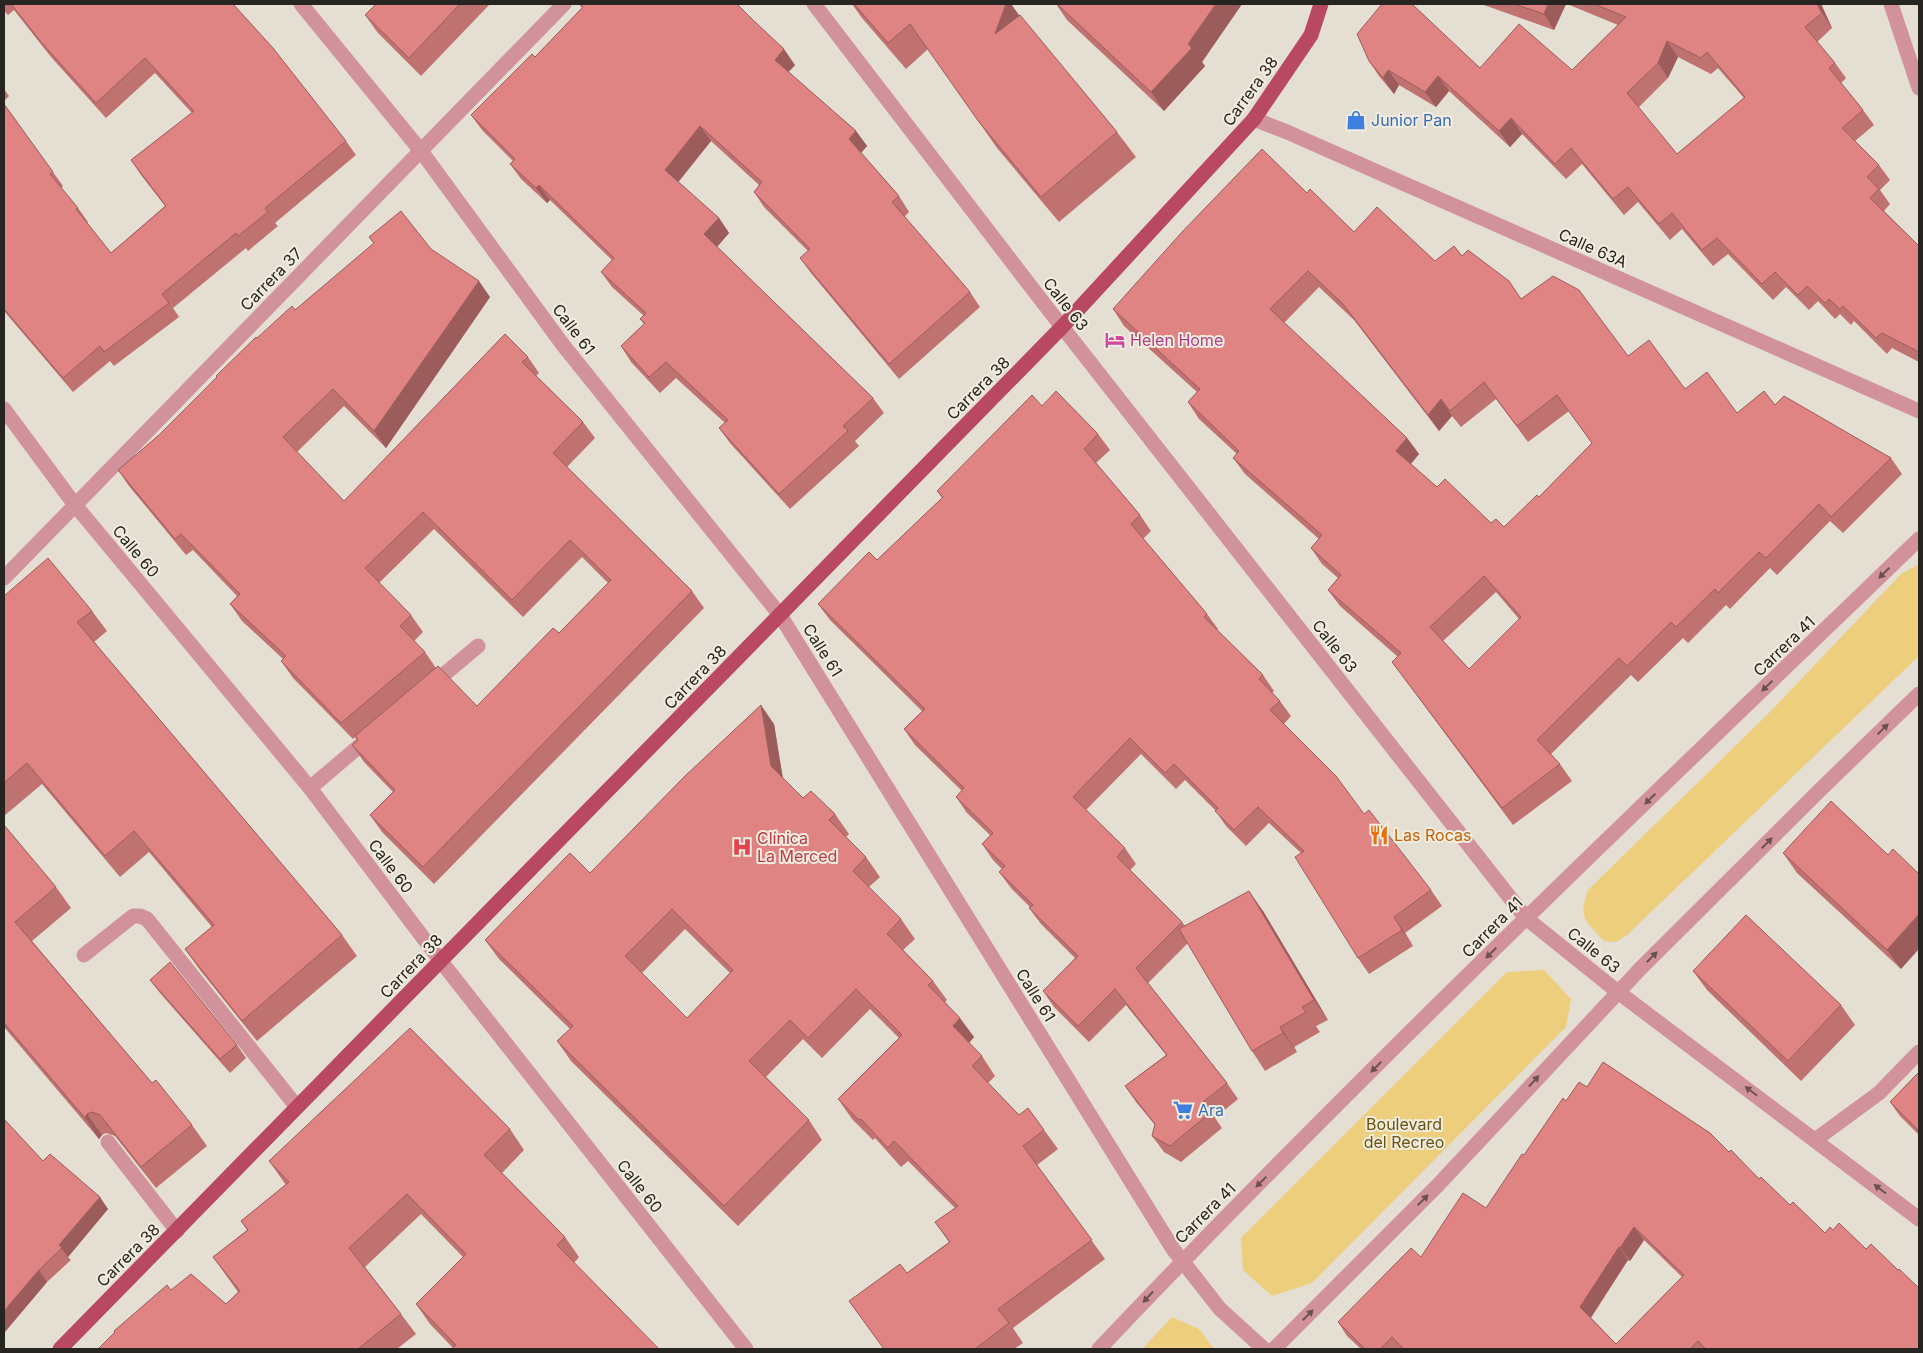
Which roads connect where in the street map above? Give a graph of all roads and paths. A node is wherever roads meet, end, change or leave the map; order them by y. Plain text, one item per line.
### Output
1 (301, 4) edge
2 (564, 4) edge
3 (814, 4) edge
4 (1321, 4) edge
5 (1891, 4) edge
6 (1919, 88) edge
7 (1254, 120) junction
8 (421, 151) junction
9 (1062, 327) junction
10 (4, 409) edge
11 (1918, 412) edge
12 (75, 505) junction
13 (1919, 539) edge
14 (4, 578) edge
15 (780, 615) junction
16 (478, 646) dead end
17 (1919, 694) edge
18 (417, 697) edge
19 (379, 730) edge
20 (310, 788) junction
21 (1526, 918) junction
22 (84, 955) dead end
23 (440, 960) junction
24 (1618, 992) junction
25 (1919, 1052) edge
26 (297, 1107) junction
27 (1815, 1140) junction
28 (108, 1142) edge
29 (1919, 1219) edge
30 (177, 1231) junction
31 (1182, 1262) junction
32 (60, 1349) edge
33 (746, 1349) edge
34 (1099, 1349) edge
35 (1264, 1349) edge
36 (1274, 1349) edge

1 - 8 street, Calle 61
2 - 8 street, Carrera 37
3 - 9 street, Calle 63
4 - 7 main road, Carrera 38
5 - 6 street
7 - 9 main road, Carrera 38
7 - 11 street, Calle 63A
8 - 12 street, Carrera 37
8 - 15 street, Calle 61
9 - 15 main road, Carrera 38
9 - 21 street, Calle 63
10 - 12 street, Calle 60
12 - 14 street, Carrera 37
12 - 20 street, Calle 60
13 -> 21 street, Carrera 41
15 - 23 main road, Carrera 38
15 - 31 street, Calle 61
16 - 18 street
24 -> 17 street
19 - 20 street
20 - 23 street, Calle 60
21 - 24 street, Calle 63
21 -> 31 street, Carrera 41
22 - 26 street
23 - 26 main road, Carrera 38
23 - 33 street, Calle 60
27 -> 24 street, Calle 63
36 -> 24 street
25 - 27 street
26 - 30 main road, Carrera 38
29 -> 27 street, Calle 63
28 - 30 street
30 - 32 main road, Carrera 38
31 -> 34 street, Carrera 41
31 - 35 street, Calle 61

